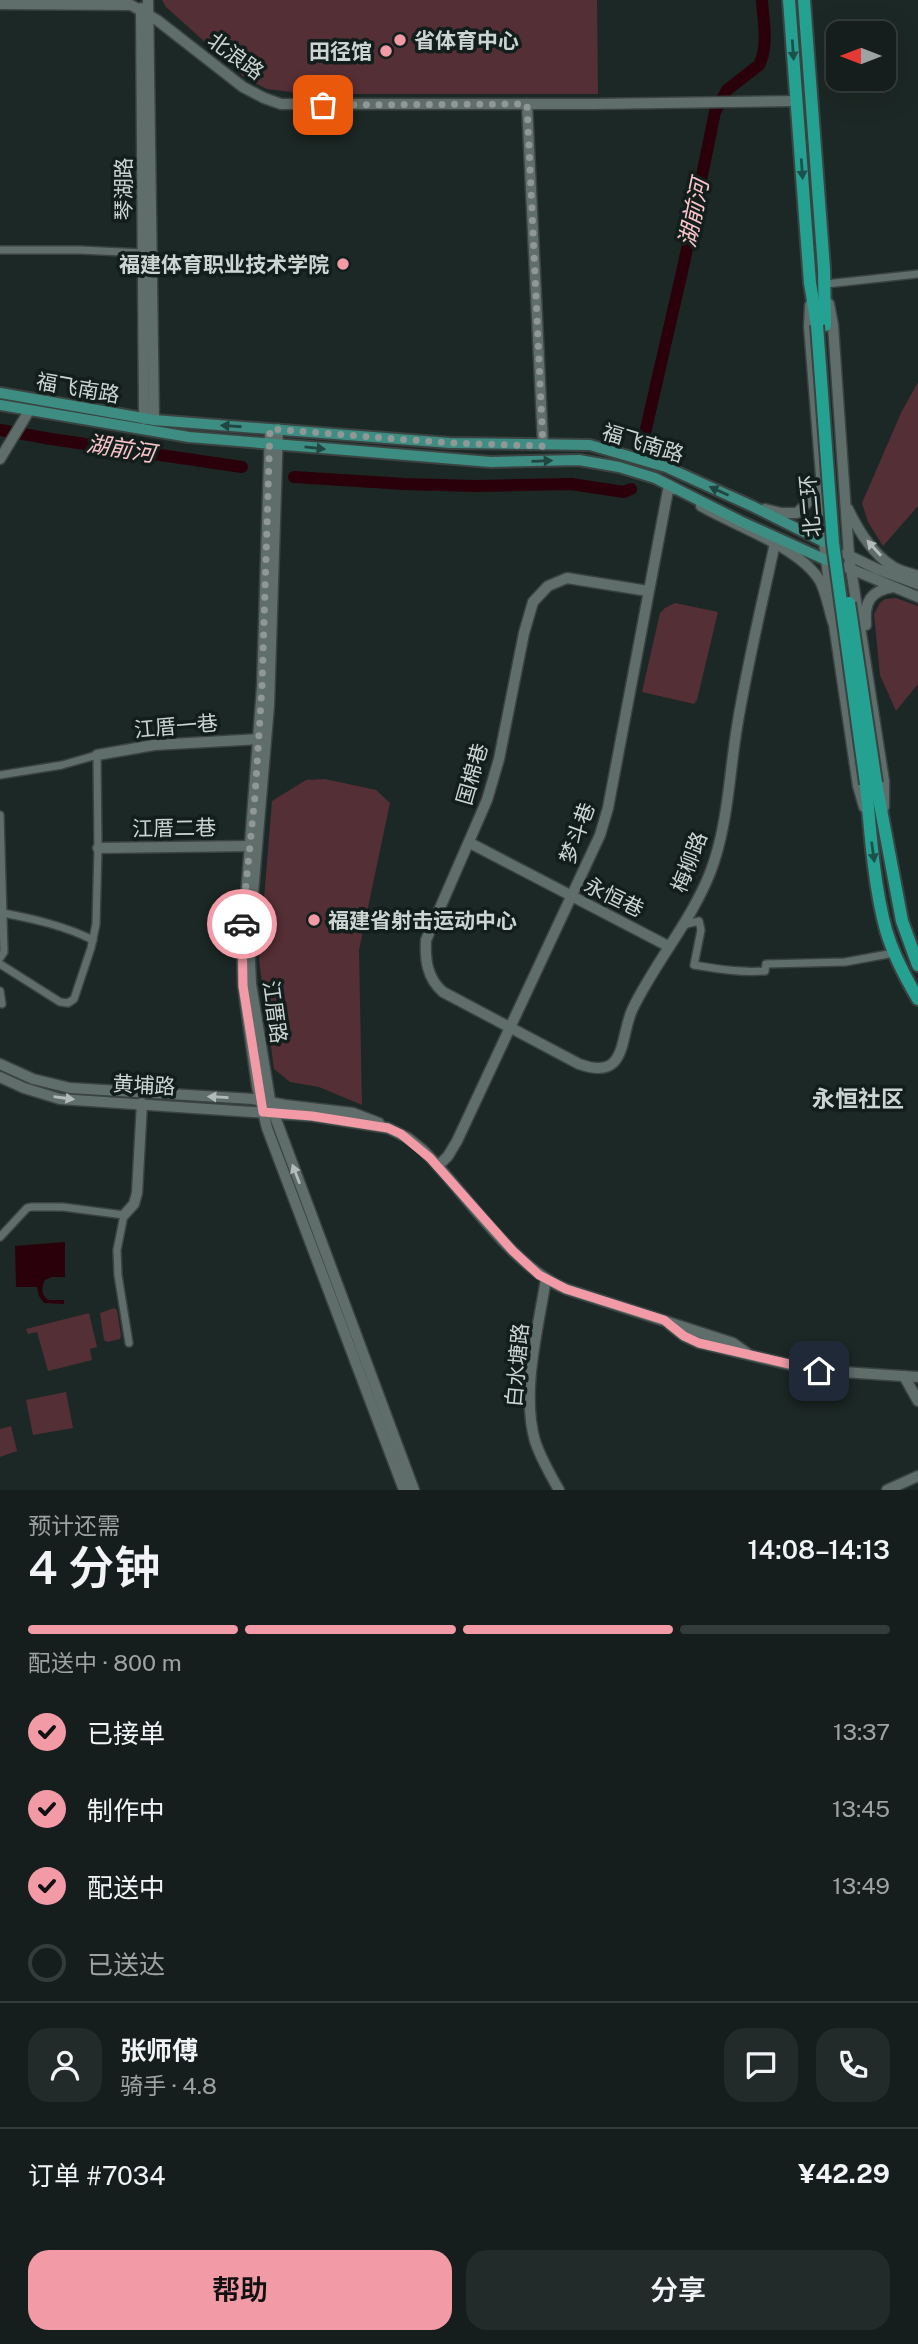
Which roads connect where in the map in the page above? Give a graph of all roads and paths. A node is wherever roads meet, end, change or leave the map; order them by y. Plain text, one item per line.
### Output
1 (148, 0) edge
2 (789, 0) edge
3 (804, 0) edge
4 (0, 4) edge
5 (144, 8) edge
6 (797, 101) junction
7 (527, 104) junction
8 (0, 250) edge
9 (143, 253) junction
10 (824, 269) junction
11 (918, 274) edge
12 (810, 283) junction
13 (826, 284) junction
14 (821, 325) junction
15 (0, 393) edge
16 (0, 405) edge
17 (29, 411) junction
18 (149, 420) junction
19 (818, 428) junction
20 (274, 429) junction
21 (273, 444) junction
22 (543, 446) junction
23 (0, 459) edge
24 (843, 467) junction
25 (820, 468) junction
26 (669, 485) junction
27 (845, 504) junction
28 (752, 506) junction
29 (824, 542) junction
30 (775, 543) junction
31 (849, 555) junction
32 (826, 560) joint
33 (851, 569) junction
34 (918, 576) edge
35 (918, 584) edge
36 (893, 587) junction
37 (648, 591) junction
38 (918, 597) edge
39 (833, 622) junction
40 (864, 656) junction
41 (840, 661) junction
42 (873, 708) junction
43 (259, 739) junction
44 (97, 754) junction
45 (0, 775) edge
46 (871, 784) junction
47 (0, 815) edge
48 (884, 822) junction
49 (870, 829) junction
50 (470, 843) junction
51 (250, 846) junction
52 (98, 848) junction
53 (572, 898) junction
54 (3, 913) junction
55 (681, 925) junction
56 (93, 940) junction
57 (668, 946) junction
58 (894, 953) junction
59 (0, 958) edge
60 (0, 964) edge
61 (918, 965) edge
62 (0, 991) edge
63 (918, 999) edge
64 (2, 1004) dead end
65 (509, 1028) junction
66 (0, 1064) edge
67 (0, 1077) edge
68 (265, 1101) junction
69 (142, 1103) junction
70 (287, 1110) junction
71 (268, 1112) junction
72 (438, 1166) junction
73 (124, 1215) junction
74 (0, 1237) edge
75 (546, 1279) junction
76 (129, 1343) dead end
77 (904, 1376) junction
78 (918, 1377) edge
79 (918, 1401) edge
80 (918, 1476) edge
81 (404, 1490) edge
82 (414, 1490) edge
83 (559, 1490) edge
84 (887, 1490) edge

1 - 5 main road
2 -> 6 highway, 北二环
3 - 10 highway, 北二环
4 - 5 main road, 北浪路
5 - 7 main road, 北浪路
5 - 9 main road, 琴湖路
5 - 18 main road
6 - 7 main road, 北浪路
6 -> 12 highway, 北二环
7 - 22 main road
8 - 9 street
9 - 18 main road, 琴湖路
10 - 13 main road
10 - 14 highway, 北二环
11 - 13 street
12 - 14 highway, 北二环
12 - 19 main road
13 - 24 main road
14 - 46 highway, 北二环, bridge
15 - 18 main road, 福飞南路
16 - 17 main road, 福飞南路
17 - 21 main road, 福飞南路
17 - 23 main road
20 -> 18 main road, 福飞南路
19 - 25 main road
19 - 28 main road
20 - 21 main road, 江厝路
20 - 22 main road, 福飞南路
21 -> 26 main road, 福飞南路
21 - 43 main road, 江厝路
21 - 68 main road, 江厝路
28 -> 22 main road, 福飞南路
24 - 25 main road
24 - 27 main road
25 - 29 main road
26 - 30 main road
26 - 32 main road, 福飞南路
26 - 37 main road, 梦斗巷
27 - 31 main road
34 -> 27 main road
28 - 29 main road, 福飞南路
29 - 31 main road, 福飞南路
29 - 39 main road
30 - 39 main road
30 - 55 main road, 梅柳路
31 - 33 main road
31 - 35 main road, 福飞南路
32 - 33 main road, 福飞南路
33 - 36 main road, 福飞南路
33 - 40 main road
36 - 38 main road, 福飞南路
36 - 42 main road
37 - 50 main road, 国棉巷
37 - 53 main road, 梦斗巷
39 - 41 main road
40 - 41 main road
40 - 42 main road
41 - 49 main road
42 - 48 main road
43 - 44 main road, 江厝一巷
43 - 51 main road, 江厝路
44 - 45 street
44 - 52 street
46 - 48 highway, 北二环
46 - 49 highway, 北二环
47 - 54 street
48 - 61 highway, 北二环
49 -> 58 highway, 北二环
50 - 53 main road, 永恒巷
50 - 65 main road, 国棉巷
51 - 52 main road, 江厝二巷
51 - 68 main road, 江厝路
52 - 56 street
53 - 57 main road, 永恒巷
53 - 65 main road, 梦斗巷
54 - 56 street
54 - 59 street
55 - 57 main road, 梅柳路
55 - 58 street
56 - 60 street
57 - 65 main road, 梅柳路
58 - 63 highway, 北二环
62 - 64 street
65 - 72 main road, 梦斗巷
68 -> 66 main road, 黄埔路
67 -> 69 main road, 黄埔路
68 - 70 main road, 黄埔路
68 - 71 main road, 江厝路
69 - 71 main road, 黄埔路
69 - 73 main road
70 - 71 main road, 黄埔路
70 - 72 main road
71 - 81 main road, 江厝路
82 -> 71 main road, 江厝路
72 - 75 main road
73 - 74 street
73 - 76 street
75 - 77 main road
75 - 83 main road, 白水塘路
77 - 78 main road
77 - 79 main road
80 - 84 main road

